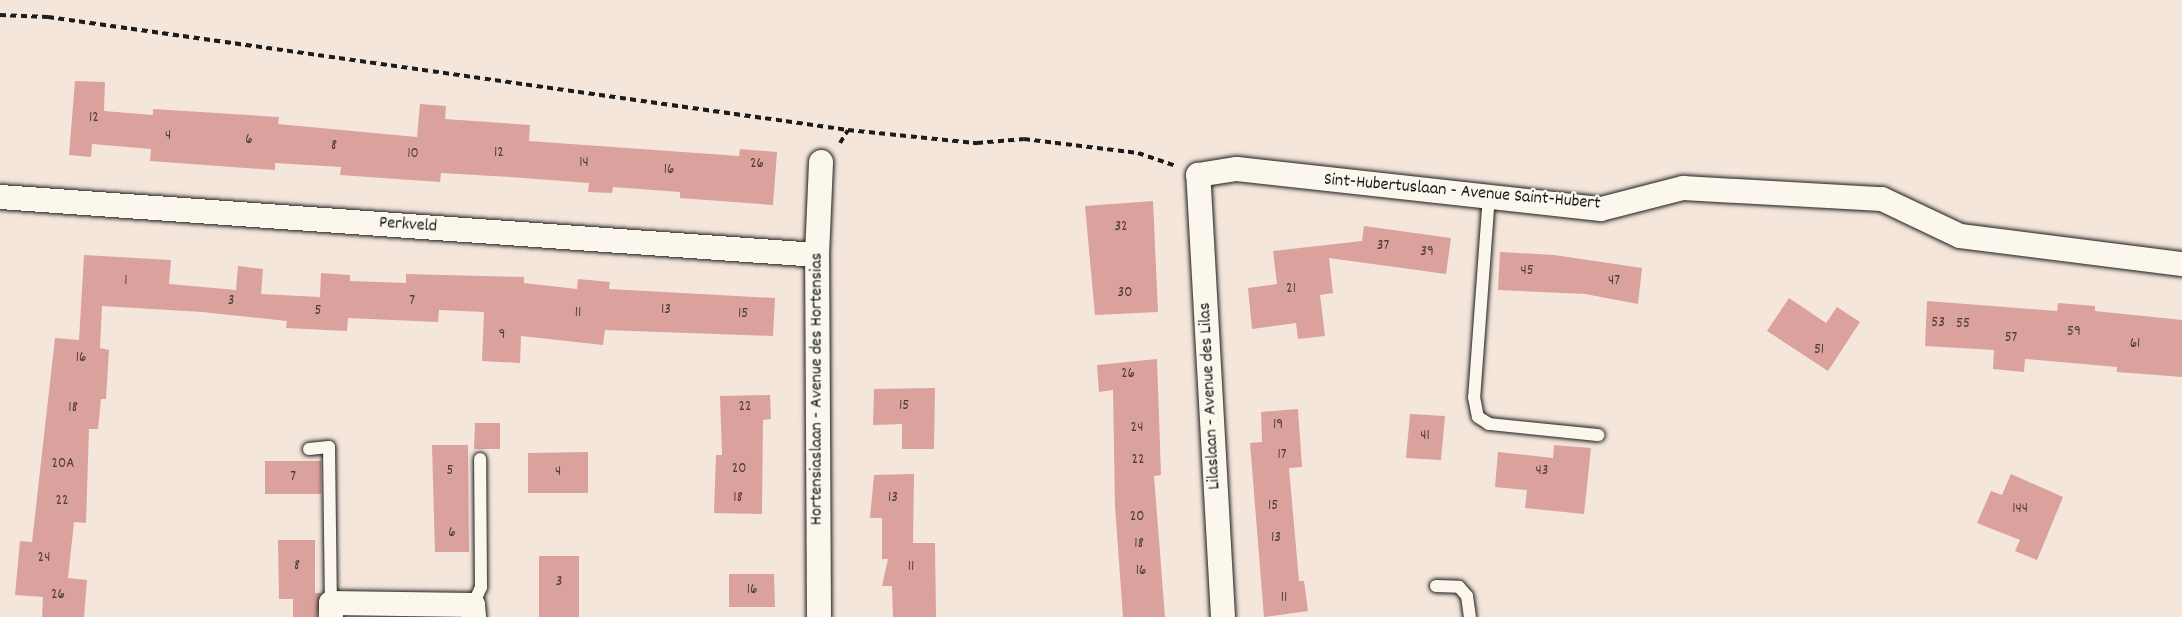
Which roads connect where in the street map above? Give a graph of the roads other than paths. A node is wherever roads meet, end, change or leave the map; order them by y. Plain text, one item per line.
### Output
1 (821, 162) road end
2 (1198, 175) joint
3 (1488, 195) junction
4 (0, 197) edge
5 (817, 255) junction
6 (2182, 264) edge
7 (1598, 435) dead end
8 (309, 449) dead end
9 (480, 459) dead end
10 (1436, 586) dead end
11 (331, 610) edge
12 (473, 611) edge
13 (819, 617) edge
14 (1223, 617) edge
15 (1470, 617) edge

1 - 5 street, Hortensiaslaan - Avenue des Hortensias
2 - 3 street, Sint-Hubertuslaan - Avenue Saint-Hubert
2 - 14 street, Lilaslaan - Avenue des Lilas
3 - 6 street, Sint-Hubertuslaan - Avenue Saint-Hubert
3 - 7 lane
4 - 5 street, Perkveld
5 - 13 street, Hortensiaslaan - Avenue des Hortensias
8 - 11 lane
9 - 12 lane
10 - 15 lane
11 - 12 street

